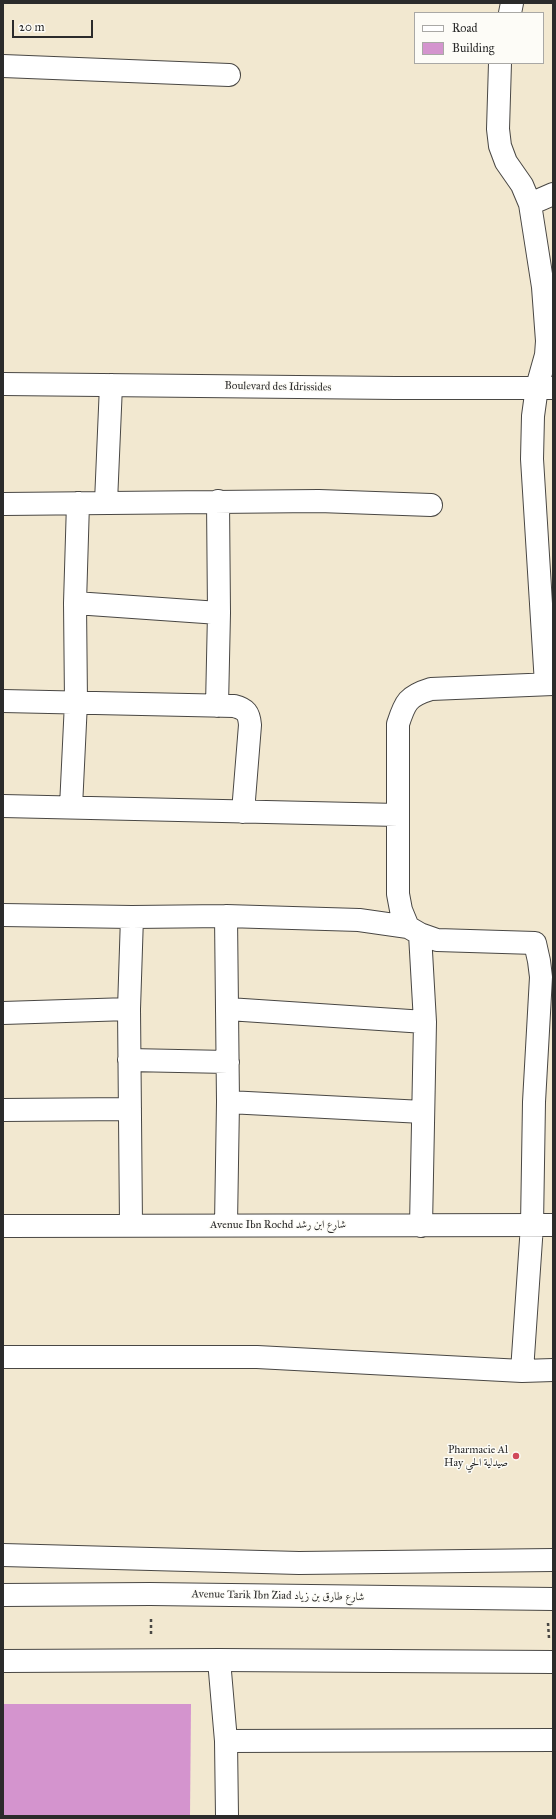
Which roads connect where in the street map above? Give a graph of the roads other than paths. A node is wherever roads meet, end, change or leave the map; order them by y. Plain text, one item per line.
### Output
1 (500, 64) edge
2 (3, 66) edge
3 (229, 75) dead end
4 (553, 194) edge
5 (530, 204) junction
6 (3, 384) edge
7 (111, 385) junction
8 (545, 388) edge
9 (218, 501) junction
10 (106, 502) junction
11 (78, 503) junction
12 (3, 504) edge
13 (431, 505) dead end
14 (75, 603) junction
15 (219, 613) junction
16 (550, 684) edge
17 (3, 701) edge
18 (76, 702) junction
19 (217, 706) junction
20 (3, 806) edge
21 (71, 807) junction
22 (243, 812) junction
23 (398, 816) junction
24 (3, 914) edge
25 (226, 916) junction
26 (132, 917) junction
27 (414, 931) junction
28 (544, 943) edge
29 (228, 1008) junction
30 (129, 1009) junction
31 (3, 1013) edge
32 (425, 1022) junction
33 (129, 1060) junction
34 (228, 1062) junction
35 (228, 1102) junction
36 (130, 1108) junction
37 (3, 1110) edge
38 (423, 1112) junction
39 (226, 1224) junction
40 (542, 1225) edge
41 (3, 1226) edge
42 (131, 1226) junction
43 (421, 1226) junction
44 (3, 1357) edge
45 (553, 1370) edge
46 (522, 1371) junction
47 (3, 1556) edge
48 (553, 1560) edge
49 (3, 1595) edge
50 (553, 1599) edge
51 (219, 1660) junction
52 (3, 1661) edge
53 (553, 1662) edge
54 (553, 1740) edge
55 (226, 1741) junction
56 (227, 1816) edge

1 - 5 street
2 - 3 street
4 - 5 street
5 - 8 street
6 - 7 street, Boulevard des Idrissides
7 - 8 street, Boulevard des Idrissides
7 - 10 street
8 - 16 street
9 - 10 street
9 - 13 street
9 - 15 street
10 - 11 street
11 - 12 street
11 - 14 street
14 - 15 street
14 - 18 street
15 - 19 street
16 - 23 street
17 - 18 street
18 - 19 street
18 - 21 street
19 - 22 street
20 - 21 street
21 - 22 street
22 - 23 street
23 - 27 street
24 - 26 street
25 - 26 street
25 - 27 street
25 - 29 street
26 - 30 street
27 - 28 street
27 - 32 street
28 - 40 street
29 - 32 street
29 - 34 street
30 - 31 street
30 - 33 street
32 - 38 street
33 - 34 street
33 - 36 street
34 - 35 street
35 - 38 street
35 - 39 street
36 - 37 street
36 - 42 street
38 - 43 street
39 - 42 street, Avenue Ibn Rochd شارع ابن رشد
39 - 43 street, Avenue Ibn Rochd شارع ابن رشد
40 - 43 street, Avenue Ibn Rochd شارع ابن رشد
40 - 46 street
41 - 42 street, Avenue Ibn Rochd شارع ابن رشد
44 - 46 street
45 - 46 street
47 - 48 street
49 - 50 street, Avenue Tarik Ibn Ziad شارع طارق بن زياد
51 - 52 street
51 - 53 street
51 - 55 street
54 - 55 street
55 - 56 street

